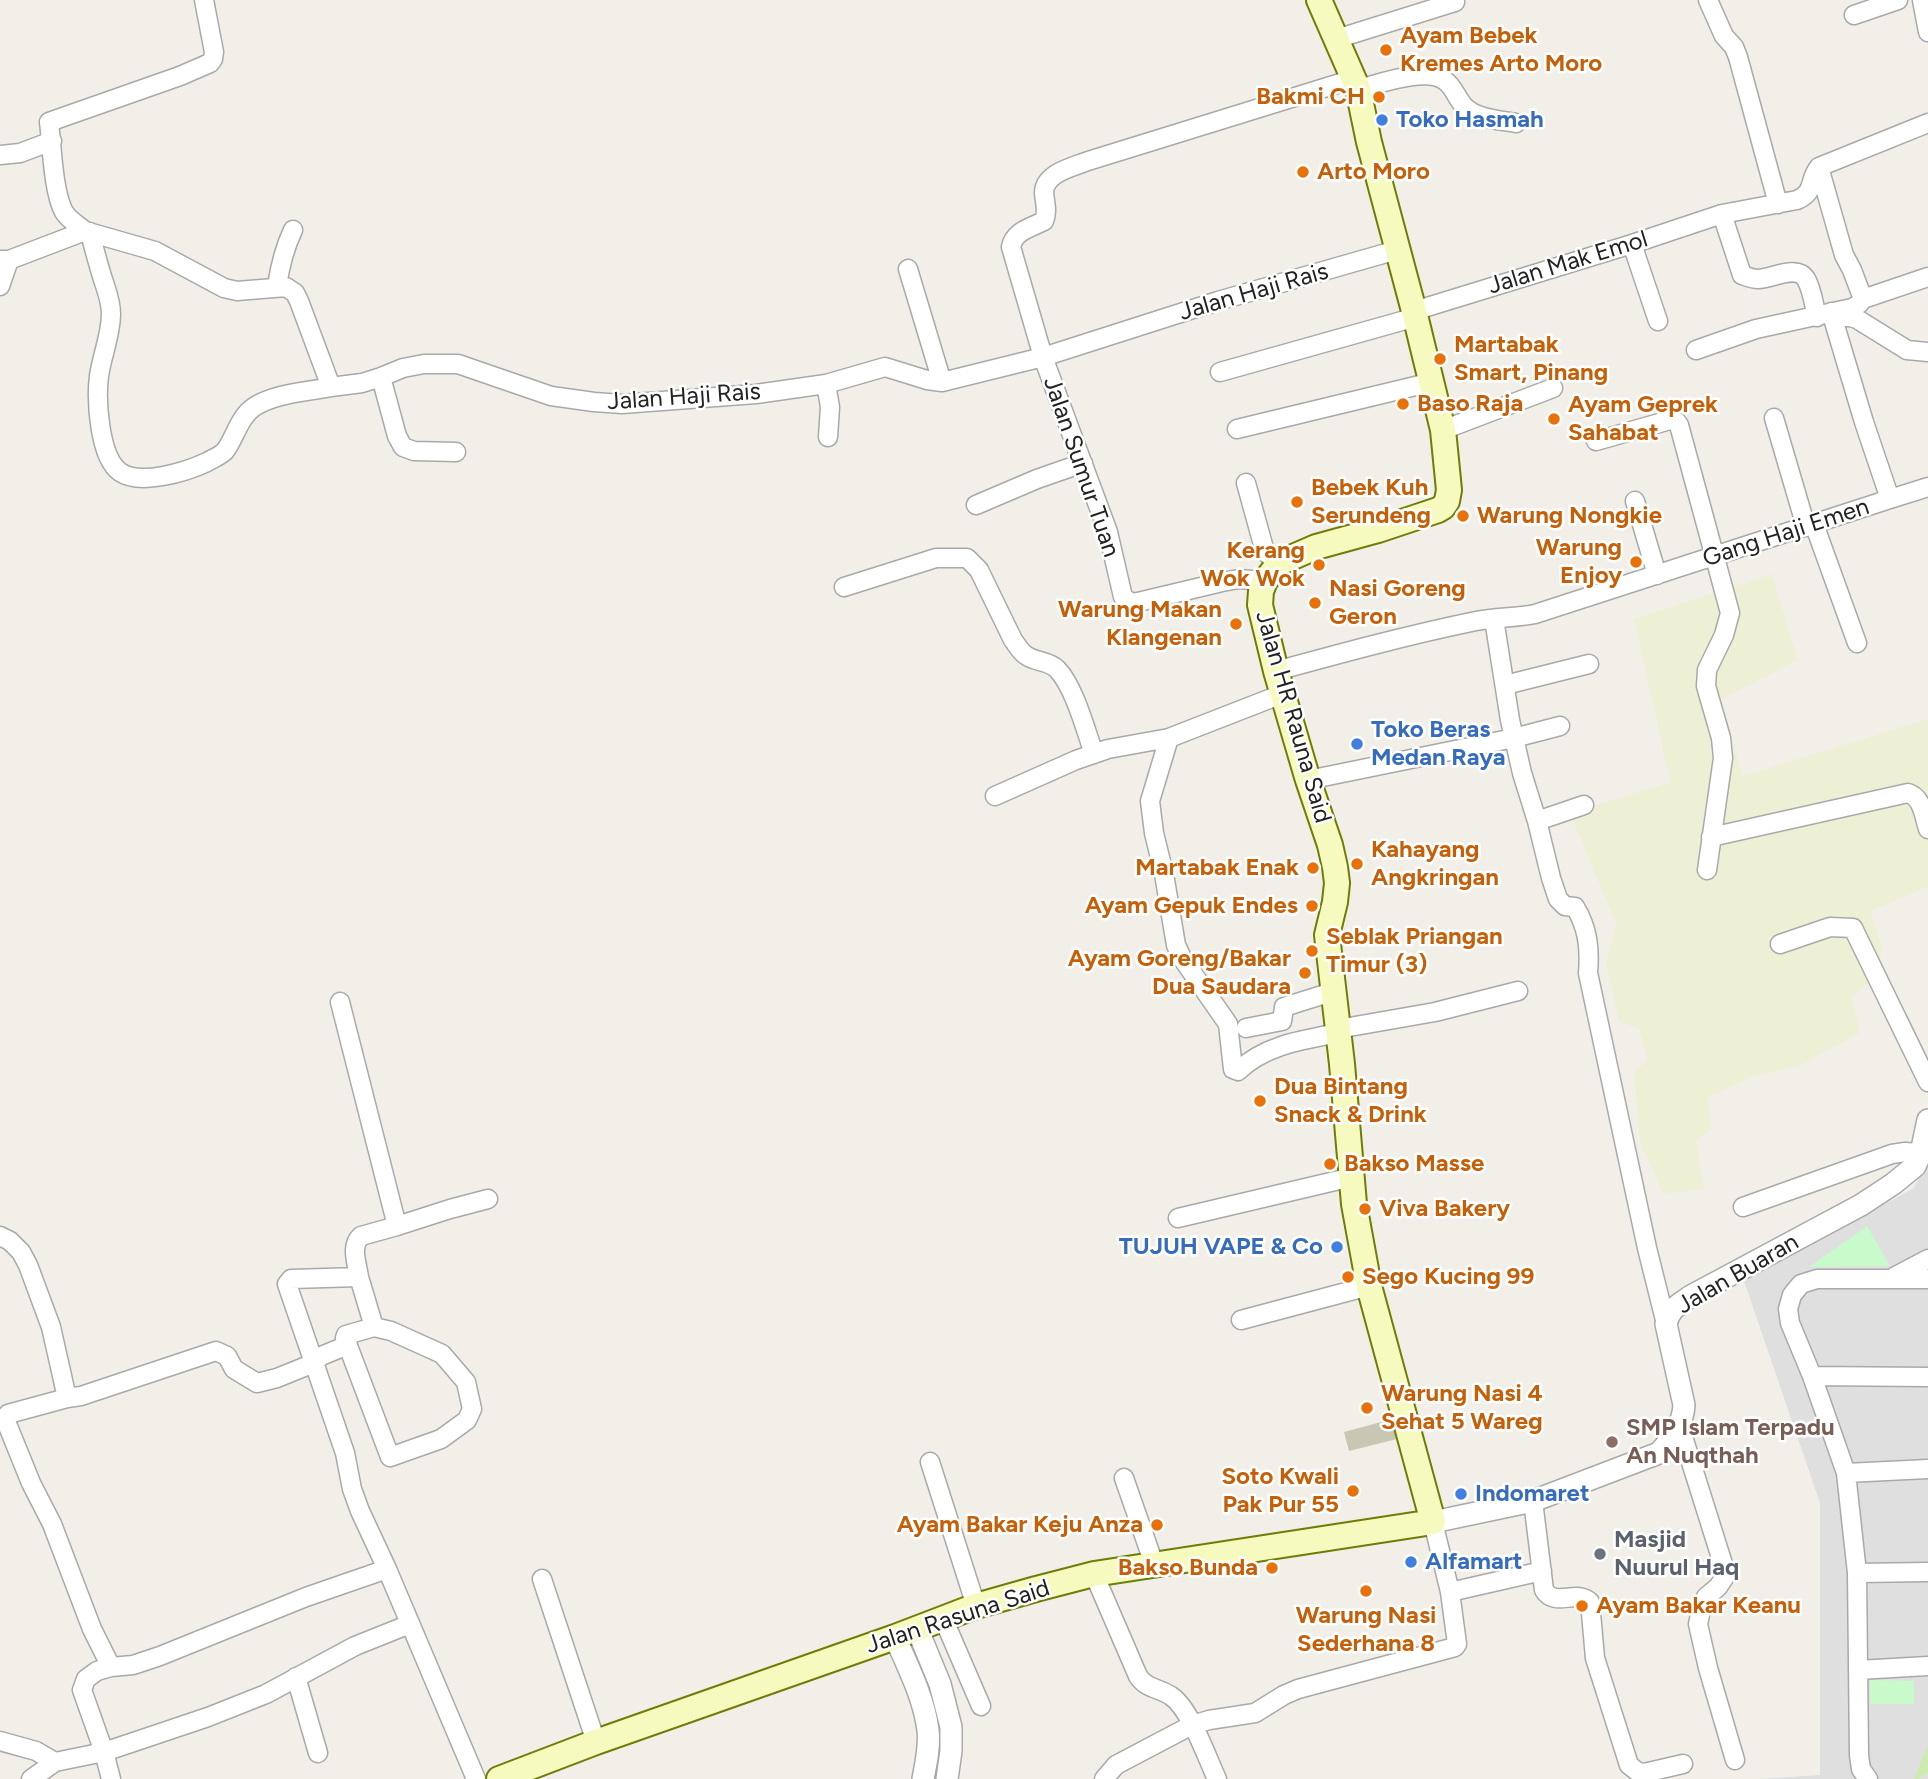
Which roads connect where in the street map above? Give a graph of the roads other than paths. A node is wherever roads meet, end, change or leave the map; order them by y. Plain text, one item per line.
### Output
1 (204, 0) edge
2 (1319, 0) edge
3 (1708, 0) edge
4 (1898, 0) edge
5 (1922, 0) edge
6 (1455, 2) dead end
7 (1854, 15) dead end
8 (1928, 32) edge
9 (1336, 39) junction
10 (1356, 84) junction
11 (1516, 123) dead end
12 (1928, 123) edge
13 (52, 141) junction
14 (0, 155) edge
15 (1819, 167) junction
16 (1778, 204) junction
17 (1722, 214) junction
18 (293, 230) dead end
19 (87, 231) junction
20 (1632, 244) junction
21 (1397, 250) junction
22 (5, 260) edge
23 (908, 269) dead end
24 (1928, 277) edge
25 (0, 286) edge
26 (277, 286) junction
27 (1863, 299) junction
28 (1415, 314) junction
29 (1827, 315) junction
30 (1658, 321) dead end
31 (1696, 350) dead end
32 (1928, 352) edge
33 (1043, 357) junction
34 (1220, 372) dead end
35 (381, 377) junction
36 (942, 382) junction
37 (1432, 382) junction
38 (826, 384) junction
39 (331, 387) junction
40 (1553, 388) dead end
41 (1774, 418) dead end
42 (1237, 429) dead end
43 (1443, 430) junction
44 (828, 438) dead end
45 (1596, 441) dead end
46 (456, 452) dead end
47 (1083, 463) junction
48 (1246, 484) dead end
49 (1928, 487) edge
50 (1889, 499) junction
51 (1635, 501) dead end
52 (976, 505) dead end
53 (1810, 526) junction
54 (1714, 557) junction
55 (1272, 572) junction
56 (1657, 575) junction
57 (844, 587) dead end
58 (1486, 620) junction
59 (1857, 643) dead end
60 (1589, 664) dead end
61 (1279, 682) junction
62 (1505, 685) junction
63 (1560, 726) dead end
64 (1169, 738) junction
65 (1514, 738) junction
66 (1094, 754) junction
67 (1308, 779) junction
68 (995, 796) dead end
69 (1584, 805) dead end
70 (1537, 821) junction
71 (1928, 828) edge
72 (1711, 837) junction
73 (1707, 870) dead end
74 (1780, 944) dead end
75 (1335, 991) junction
76 (1518, 991) dead end
77 (340, 1002) dead end
78 (1246, 1028) dead end
79 (1338, 1031) junction
80 (1928, 1082) edge
81 (1928, 1120) edge
82 (1921, 1153) junction
83 (1352, 1177) junction
84 (488, 1199) dead end
85 (1743, 1208) dead end
86 (1178, 1218) dead end
87 (397, 1226) junction
88 (0, 1236) edge
89 (1928, 1259) edge
90 (359, 1277) junction
91 (1888, 1279) junction
92 (1928, 1279) edge
93 (1369, 1286) junction
94 (1241, 1320) dead end
95 (1666, 1324) junction
96 (374, 1327) junction
97 (348, 1345) junction
98 (314, 1363) junction
99 (1812, 1376) junction
100 (1928, 1377) edge
101 (67, 1398) junction
102 (1679, 1424) junction
103 (7, 1444) edge
104 (930, 1462) dead end
105 (1928, 1469) edge
106 (1846, 1472) junction
107 (1124, 1478) dead end
108 (1533, 1501) junction
109 (1433, 1522) junction
110 (1154, 1564) junction
111 (387, 1569) junction
112 (1542, 1572) junction
113 (1928, 1572) edge
114 (1857, 1573) junction
115 (1094, 1574) junction
116 (542, 1579) dead end
117 (1450, 1592) junction
118 (976, 1606) junction
119 (943, 1618) junction
120 (410, 1624) junction
121 (906, 1632) junction
122 (1928, 1666) edge
123 (111, 1667) junction
124 (1858, 1670) junction
125 (296, 1677) junction
126 (981, 1706) dead end
127 (1192, 1724) junction
128 (0, 1741) edge
129 (596, 1742) junction
130 (104, 1752) junction
131 (318, 1753) dead end
132 (1735, 1760) dead end
133 (54, 1762) junction
134 (1683, 1763) dead end
135 (31, 1779) edge
136 (111, 1779) edge
137 (476, 1779) edge
138 (499, 1779) edge
139 (923, 1779) edge
140 (947, 1779) edge
141 (1104, 1779) edge
142 (1217, 1779) edge
143 (1868, 1779) edge

1 - 13 street
2 - 9 main road
3 - 16 street
4 - 7 street
5 - 8 street
6 - 9 street
9 - 10 main road
10 - 11 street
10 - 21 main road
10 - 33 street, Jalan Sumur Tuan
12 - 15 street
13 - 14 street
13 - 19 street
15 - 16 street, Jalan Mak Emol
15 - 27 street
16 - 17 street, Jalan Mak Emol
17 - 20 street, Jalan Mak Emol
17 - 29 street, Gang Haji Emen
18 - 26 street
19 - 22 street
19 - 26 street
19 - 39 street, Jalan Haji Rais
20 - 28 street, Jalan Mak Emol
20 - 30 street
21 - 28 main road
21 - 33 street, Jalan Haji Rais
22 - 25 street
23 - 36 street
24 - 27 street
26 - 39 street
27 - 29 street
28 - 34 street, Jalan Mak Emol
28 - 37 main road
29 - 31 street
29 - 32 street
29 - 50 street, Gang Haji Emen
33 - 36 street, Jalan Haji Rais
33 - 47 street, Jalan Sumur Tuan
35 - 38 street, Jalan Haji Rais
35 - 39 street, Jalan Haji Rais
35 - 46 street
36 - 38 street, Jalan Haji Rais
37 - 42 street
37 - 43 main road
38 - 44 street
40 - 43 street
41 - 53 street
43 - 55 main road
45 - 54 street
47 - 52 street
47 - 55 street, Jalan Sumur Tuan
48 - 55 street
49 - 50 street
50 - 53 street, Gang Haji Emen
51 - 56 street
53 - 54 street, Gang Haji Emen
53 - 59 street
54 - 56 street, Gang Haji Emen
54 - 72 street
55 - 61 main road, Jalan HR Rauna Said
56 - 58 street, Gang Haji Emen
57 - 66 street
58 - 61 street, Gang Haji Emen
58 - 62 street
60 - 62 street
61 - 64 street, Gang Haji Emen
61 - 67 main road, Jalan HR Rauna Said
62 - 65 street
63 - 65 street
64 - 66 street, Gang Haji Emen
64 - 79 street
65 - 67 street
65 - 70 street
66 - 68 street, Gang Haji Emen
67 - 75 main road, Jalan HR Rauna Said
69 - 70 street
70 - 95 street
71 - 72 street
72 - 73 street
74 - 80 street
75 - 78 street
75 - 79 main road, Jalan HR Rauna Said
76 - 79 street
77 - 87 street
79 - 83 main road, Jalan HR Rauna Said
81 - 82 street, Jalan Buaran
82 - 85 street
82 - 95 street, Jalan Buaran
83 - 86 street
83 - 93 main road, Jalan HR Rauna Said
84 - 87 street
87 - 90 street
88 - 101 street
89 - 91 street
90 - 96 street
90 - 98 street
91 - 92 street
91 - 99 street
93 - 94 street
93 - 109 main road, Jalan HR Rauna Said
95 - 102 street, Jalan Buaran
96 - 97 street
96 - 97 street
97 - 98 street
98 - 101 street
98 - 111 street
99 - 100 street
99 - 106 street
101 - 103 street
102 - 108 street
102 - 132 street
103 - 123 street
104 - 118 street
105 - 106 street
106 - 114 street
107 - 110 street
108 - 109 street
108 - 112 street
109 - 110 main road, Jalan Rasuna Said
109 - 117 street
110 - 115 main road, Jalan Rasuna Said
111 - 120 street
111 - 123 street
112 - 117 street
112 - 134 street
113 - 114 street
114 - 124 street
115 - 118 main road, Jalan Rasuna Said
115 - 127 street
116 - 129 street
117 - 127 street
118 - 119 main road, Jalan Rasuna Said
119 - 121 main road, Jalan Rasuna Said
119 - 126 street
120 - 125 street
120 - 137 street
121 - 129 main road, Jalan Rasuna Said
121 - 139 street
121 - 140 street
122 - 124 street
123 - 130 street
124 - 143 street
125 - 130 street
125 - 131 street
127 - 141 street
127 - 142 street
128 - 133 street
129 - 138 main road, Jalan Rasuna Said
130 - 133 street
130 - 136 street
133 - 135 street

